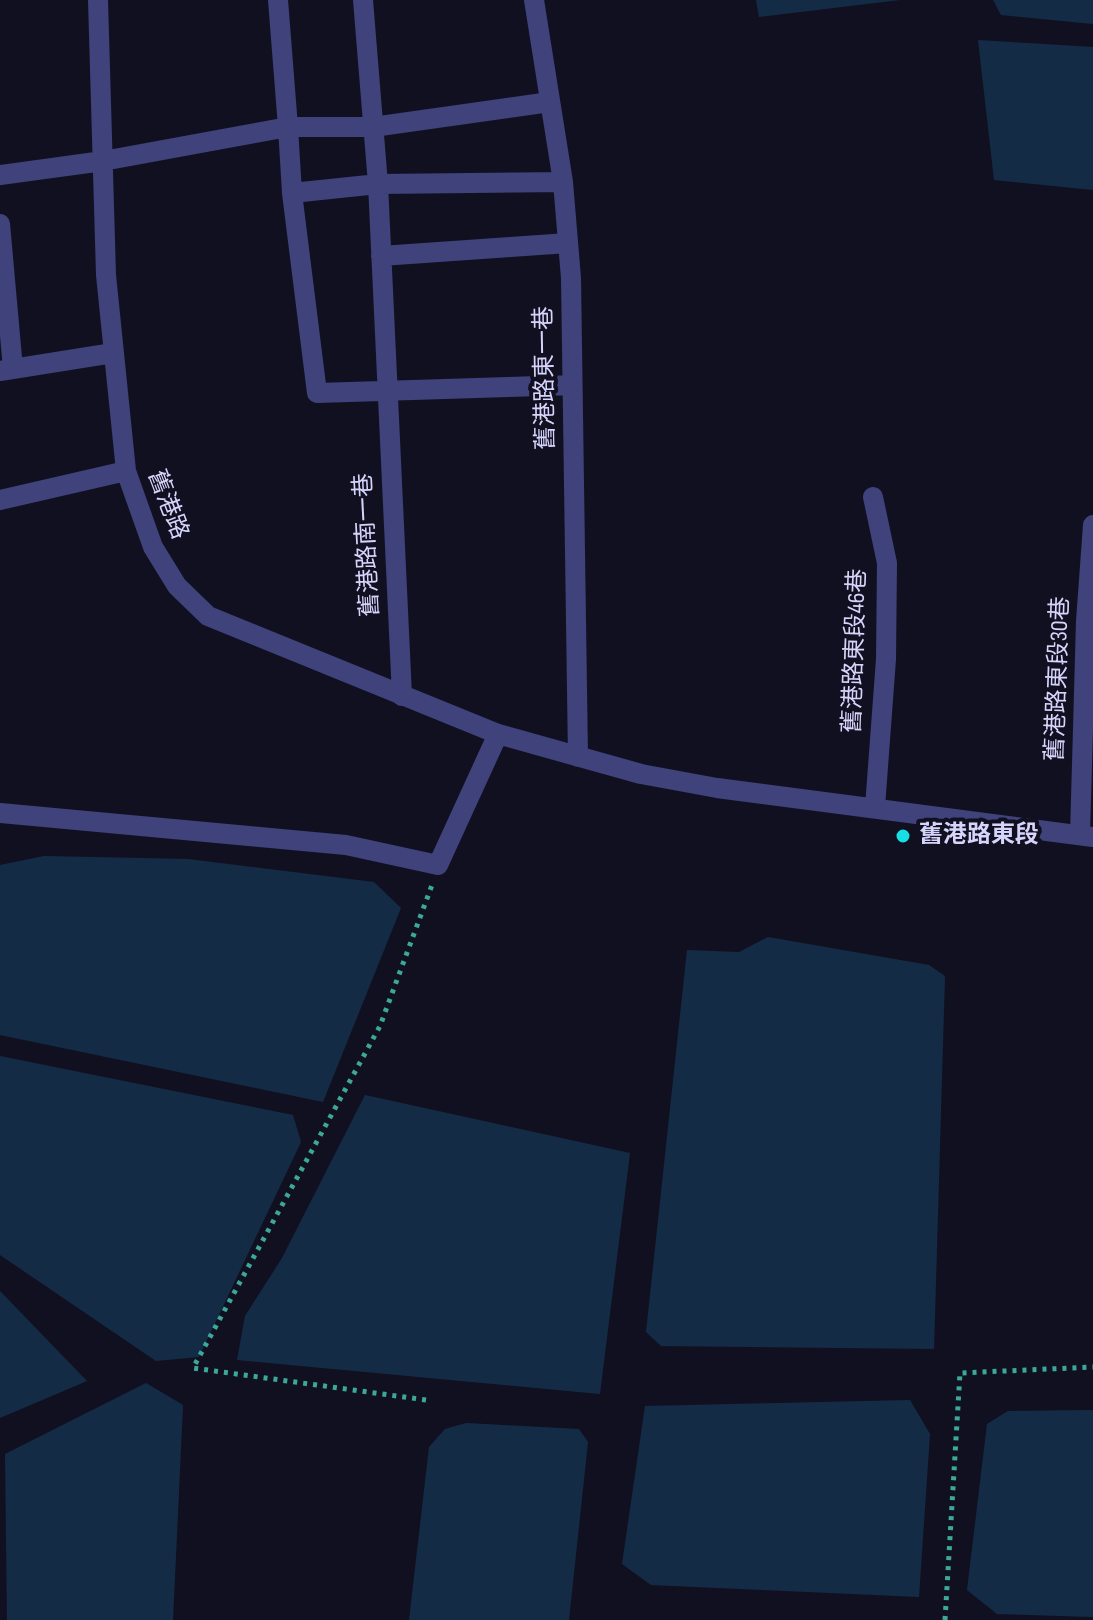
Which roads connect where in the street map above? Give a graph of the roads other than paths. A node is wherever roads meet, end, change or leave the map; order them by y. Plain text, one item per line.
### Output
1 (98, 0) edge
2 (278, 0) edge
3 (363, 0) edge
4 (534, 0) edge
5 (550, 102) junction
6 (288, 127) junction
7 (373, 127) junction
8 (103, 161) junction
9 (0, 175) edge
10 (563, 182) junction
11 (378, 184) junction
12 (292, 193) junction
13 (0, 224) edge
14 (568, 243) junction
15 (381, 256) junction
16 (113, 353) junction
17 (6, 370) edge
18 (572, 385) junction
19 (387, 391) junction
20 (126, 471) junction
21 (873, 497) dead end
22 (0, 500) edge
23 (1093, 525) edge
24 (1089, 621) edge
25 (402, 696) junction
26 (498, 734) junction
27 (578, 757) junction
28 (875, 807) junction
29 (0, 813) edge
30 (1086, 836) edge

1 - 8 street, 舊港路
2 - 6 street
3 - 7 street
4 - 5 street, 舊港路東一巷
5 - 7 street
5 - 10 street, 舊港路東一巷
6 - 7 street
6 - 8 street
6 - 12 street
7 - 11 street
8 - 9 street
8 - 16 street, 舊港路
10 - 11 street
10 - 14 street, 舊港路東一巷
11 - 12 street
11 - 15 street
12 - 19 street
13 - 17 street
14 - 15 street
14 - 18 street, 舊港路東一巷
15 - 19 street
16 - 17 street
16 - 20 street, 舊港路
18 - 19 street
18 - 27 street, 舊港路東一巷
19 - 25 street, 舊港路南一巷
20 - 22 street
20 - 25 street, 舊港路
21 - 28 street, 舊港路東段46巷
23 - 24 street, 舊港路東段30巷
24 - 30 street, 舊港路東段30巷
25 - 26 street, 舊港路
26 - 27 street, 舊港路
26 - 29 street
27 - 28 street
28 - 30 street

